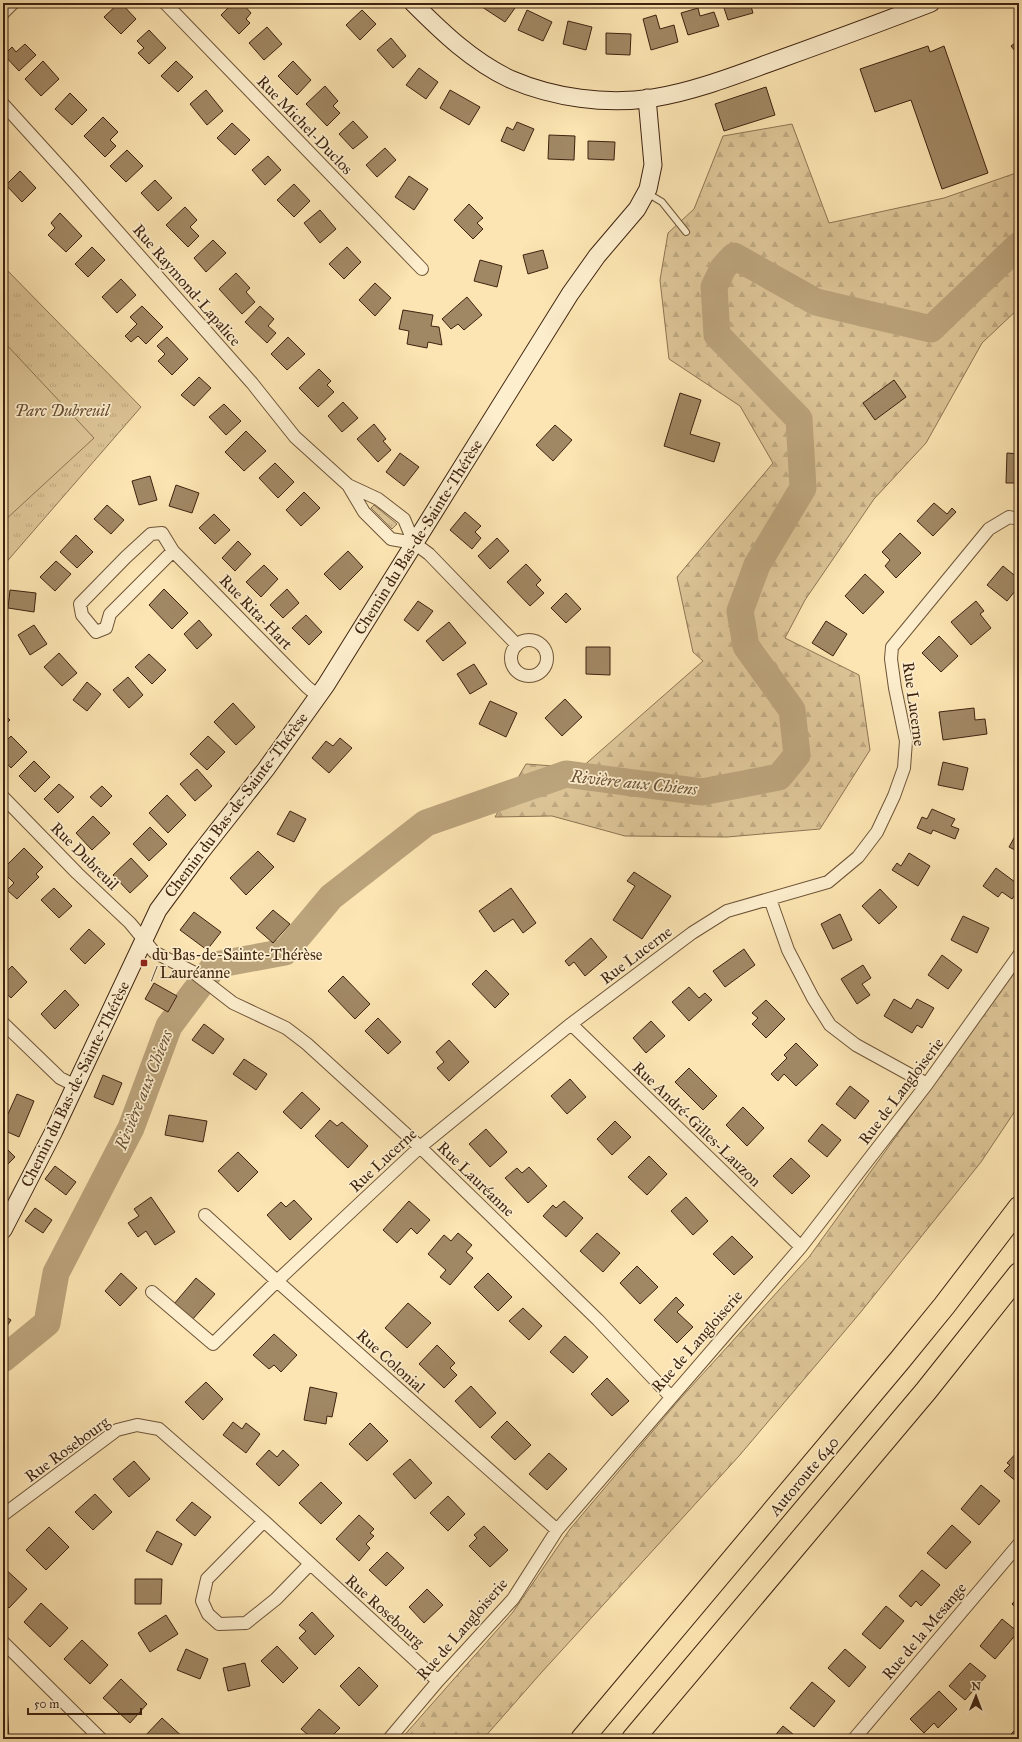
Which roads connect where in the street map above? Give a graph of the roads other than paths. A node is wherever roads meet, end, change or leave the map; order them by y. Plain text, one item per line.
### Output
1 (13, 3) edge
2 (165, 3) edge
3 (413, 3) edge
4 (931, 3) edge
5 (3, 13) edge
6 (646, 98) junction
7 (3, 104) edge
8 (647, 192) junction
9 (686, 232) dead end
10 (422, 269) dead end
11 (348, 485) junction
12 (1019, 519) edge
13 (414, 544) junction
14 (173, 551) junction
15 (517, 645) dead end
16 (318, 696) junction
17 (3, 797) edge
18 (770, 899) junction
19 (144, 939) junction
20 (1019, 955) edge
21 (3, 1023) edge
22 (571, 1024) junction
23 (927, 1084) junction
24 (76, 1086) junction
25 (420, 1147) junction
26 (1019, 1208) edge
27 (205, 1215) dead end
28 (3, 1230) edge
29 (801, 1247) junction
30 (1019, 1274) edge
31 (277, 1281) junction
32 (152, 1292) dead end
33 (671, 1396) junction
34 (3, 1515) edge
35 (264, 1522) junction
36 (557, 1530) junction
37 (1019, 1544) edge
38 (310, 1564) junction
39 (3, 1642) edge
40 (438, 1681) junction
41 (663, 1703) junction
42 (101, 1739) edge
43 (389, 1739) edge
44 (582, 1739) edge
45 (633, 1739) edge
46 (637, 1739) edge
47 (854, 1739) edge

1 - 5 street
2 - 10 street, Rue Michel-Duclos
3 - 6 street
4 - 6 street
6 - 8 street, Chemin du Bas-de-Sainte-Thérèse
7 - 11 street, Rue Raymond-Lapalice
8 - 9 lane
8 - 13 street, Chemin du Bas-de-Sainte-Thérèse
11 - 13 street, Rue Raymond-Lapalice
11 - 13 street, Rue Raymond-Lapalice
12 - 18 street, Rue Lucerne
13 - 15 street, Rue Raymond-Lapalice
13 - 16 street, Chemin du Bas-de-Sainte-Thérèse
14 - 14 street, Rue Rita-Hart
14 - 16 street, Rue Rita-Hart
16 - 19 street, Chemin du Bas-de-Sainte-Thérèse
17 - 19 street, Rue Dubreuil
18 - 22 street, Rue Lucerne
18 - 23 street
19 - 24 street, Chemin du Bas-de-Sainte-Thérèse
19 - 25 street, Rue Lauréanne
20 - 23 street, Rue de Langloiserie
21 - 24 street
22 - 25 street, Rue Lucerne
22 - 29 street, Rue André-Gilles-Lauzon
23 - 29 street, Rue de Langloiserie
24 - 28 street, Chemin du Bas-de-Sainte-Thérèse
25 - 31 street, Rue Lucerne
25 - 33 street, Rue Lauréanne
26 - 44 highway, Autoroute 640
27 - 31 street, Rue Colonial
29 - 33 street, Rue de Langloiserie
30 - 41 highway
31 - 32 street, Rue Lucerne
31 - 36 street, Rue Colonial
33 - 36 street, Rue de Langloiserie
34 - 35 street, Rue Rosebourg
35 - 38 street, Rue Rosebourg
35 - 38 street
36 - 40 street, Rue de Langloiserie
37 - 47 street, Rue de la Mesange
38 - 40 street, Rue Rosebourg
39 - 42 street
40 - 43 street, Rue de Langloiserie
41 - 45 highway
41 - 46 highway

